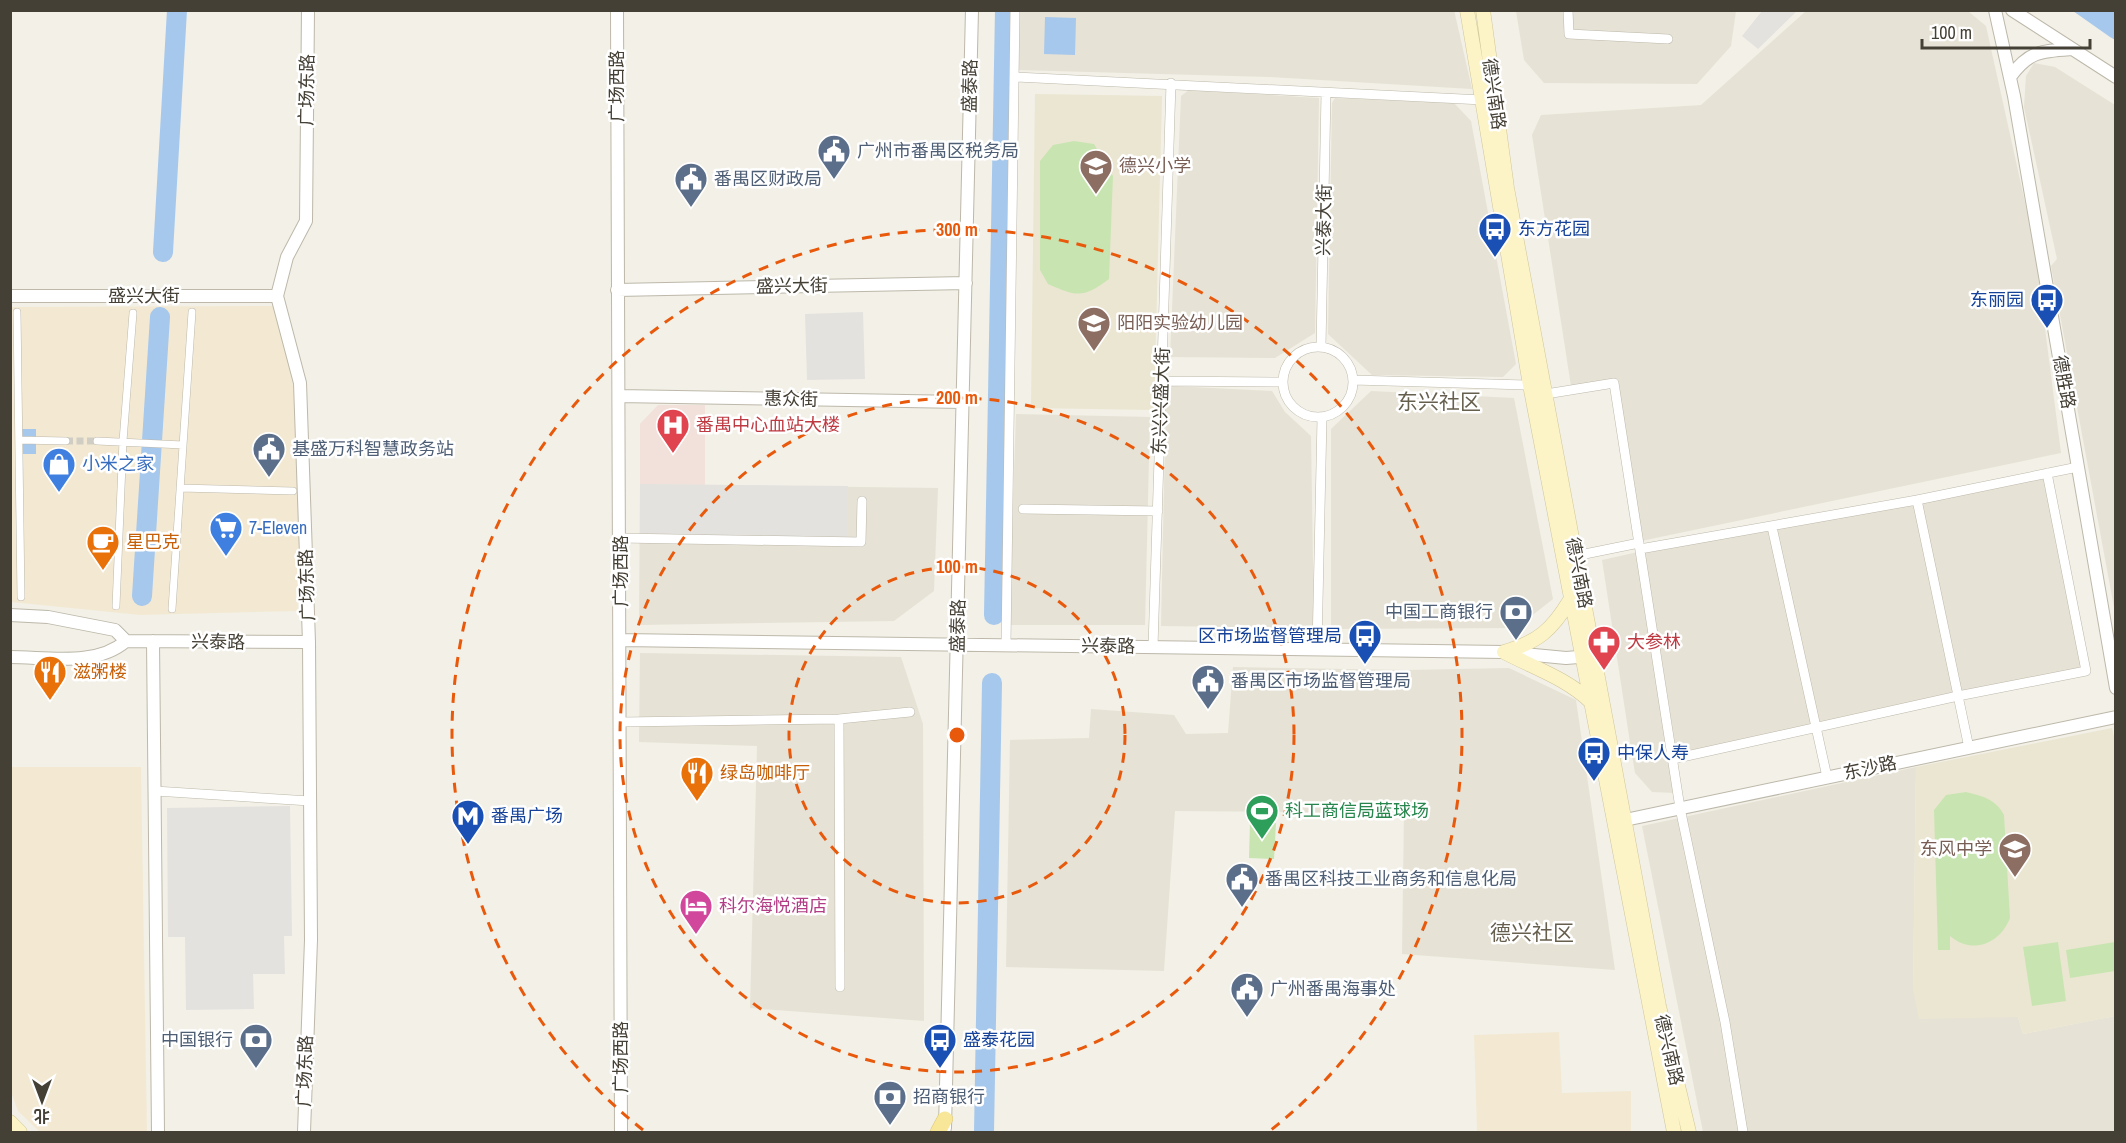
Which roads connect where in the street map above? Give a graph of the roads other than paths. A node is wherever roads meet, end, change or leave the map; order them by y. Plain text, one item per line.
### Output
1 (308, 10) edge
2 (617, 10) edge
3 (972, 10) edge
4 (1015, 10) edge
5 (1467, 10) edge
6 (1484, 10) edge
7 (1568, 10) edge
8 (1995, 10) edge
9 (2012, 10) edge
10 (1668, 39) dead end
11 (2072, 49) junction
12 (1014, 77) junction
13 (2010, 77) junction
14 (2115, 77) edge
15 (1171, 83) junction
16 (1326, 93) junction
17 (1483, 100) junction
18 (966, 283) junction
19 (617, 290) junction
20 (10, 296) edge
21 (278, 296) junction
22 (17, 312) dead end
23 (192, 312) dead end
24 (134, 313) dead end
25 (1321, 347) junction
26 (1353, 380) junction
27 (1162, 381) junction
28 (1282, 382) junction
29 (1530, 385) junction
30 (1545, 394) junction
31 (619, 396) junction
32 (963, 402) junction
33 (1322, 418) junction
34 (19, 440) junction
35 (66, 441) tunnel mouth
36 (97, 441) tunnel mouth
37 (123, 441) junction
38 (183, 445) junction
39 (2078, 467) junction
40 (2047, 473) junction
41 (10, 482) edge
42 (19, 482) junction
43 (180, 488) junction
44 (293, 491) dead end
45 (1917, 500) junction
46 (862, 501) dead end
47 (1023, 509) dead end
48 (1158, 512) junction
49 (1772, 526) junction
50 (620, 538) junction
51 (1640, 546) junction
52 (1575, 556) junction
53 (21, 597) dead end
54 (1570, 600) junction
55 (116, 606) dead end
56 (172, 609) dead end
57 (10, 615) edge
58 (621, 640) junction
59 (126, 641) junction
60 (153, 641) junction
61 (309, 642) junction
62 (958, 644) junction
63 (1006, 645) junction
64 (1153, 647) junction
65 (1317, 649) junction
66 (1504, 652) junction
67 (10, 657) edge
68 (1588, 657) junction
69 (2115, 688) edge
70 (1958, 696) junction
71 (1591, 702) junction
72 (910, 712) dead end
73 (2115, 717) edge
74 (839, 718) junction
75 (621, 722) junction
76 (1816, 728) junction
77 (1969, 748) junction
78 (1673, 759) junction
79 (1827, 777) junction
80 (154, 791) junction
81 (310, 801) junction
82 (1680, 808) junction
83 (1624, 820) junction
84 (840, 987) dead end
85 (10, 1122) edge
86 (943, 1128) edge
87 (20, 1132) edge
88 (158, 1132) edge
89 (304, 1132) edge
90 (621, 1132) edge
91 (1674, 1132) edge
92 (1689, 1132) edge
93 (1743, 1132) edge

1 - 21 street, 广场东路
2 - 19 street, 广场西路
3 - 18 street, 盛泰路
4 - 12 street
5 - 17 main road, 德兴南路
6 - 30 main road, 德兴南路
7 - 10 street
8 - 13 street, 德胜路
9 - 11 street
11 - 13 street
11 - 14 street
12 - 15 street
12 - 63 street
13 - 39 street, 德胜路
15 - 16 street
15 - 27 street, 东兴兴盛大街
16 - 17 street
16 - 25 street, 兴泰大街
17 - 29 main road, 德兴南路
18 - 19 street, 盛兴大街
18 - 32 street, 盛泰路
19 - 31 street, 广场西路
20 - 21 street, 盛兴大街
21 - 61 street, 广场东路
22 - 34 street
23 - 38 street
24 - 37 street
25 - 26 street
25 - 28 street
26 - 29 street
26 - 33 street
27 - 28 street
27 - 48 street, 东兴兴盛大街
28 - 33 street
29 - 54 main road, 德兴南路
30 - 51 street
30 - 52 main road, 德兴南路
31 - 32 street, 惠众街
31 - 50 street, 广场西路
32 - 62 street, 盛泰路
33 - 65 street
34 - 35 street
34 - 42 street
36 - 37 street
37 - 38 street
37 - 55 street
38 - 43 street
39 - 40 street
39 - 69 street, 德胜路
40 - 45 street
40 - 70 street
41 - 42 street
42 - 53 street
43 - 44 street
43 - 56 street
45 - 49 street
45 - 70 street
46 - 50 street
47 - 48 street
48 - 64 street, 东兴兴盛大街
49 - 51 street
49 - 76 street
50 - 58 street, 广场西路
51 - 52 street
51 - 78 street
52 - 68 main road, 德兴南路
54 - 66 main road
54 - 68 main road, 德兴南路
57 - 59 street, 兴泰路
58 - 62 street, 兴泰路
58 - 75 street, 广场西路
59 - 60 street, 兴泰路
59 - 67 street, 兴泰路
60 - 61 street, 兴泰路
60 - 80 street
61 - 81 street, 广场东路
62 - 63 street, 兴泰路
62 - 86 street, 盛泰路
63 - 64 street, 兴泰路
64 - 65 street, 兴泰路
65 - 66 street, 兴泰路
66 - 68 street, 兴泰路
66 - 71 main road
68 - 71 main road, 德兴南路
68 - 83 main road, 德兴南路
70 - 76 street
70 - 77 street
71 - 91 main road, 德兴南路
72 - 74 street
73 - 77 street, 东沙路
74 - 75 street
74 - 84 street
75 - 90 street, 广场西路
76 - 78 street
76 - 79 street
77 - 79 street, 东沙路
78 - 82 street
79 - 82 street, 东沙路
80 - 81 street
80 - 88 street
81 - 89 street, 广场东路
82 - 83 street, 东沙路
82 - 93 street
83 - 92 main road, 德兴南路
85 - 87 main road

